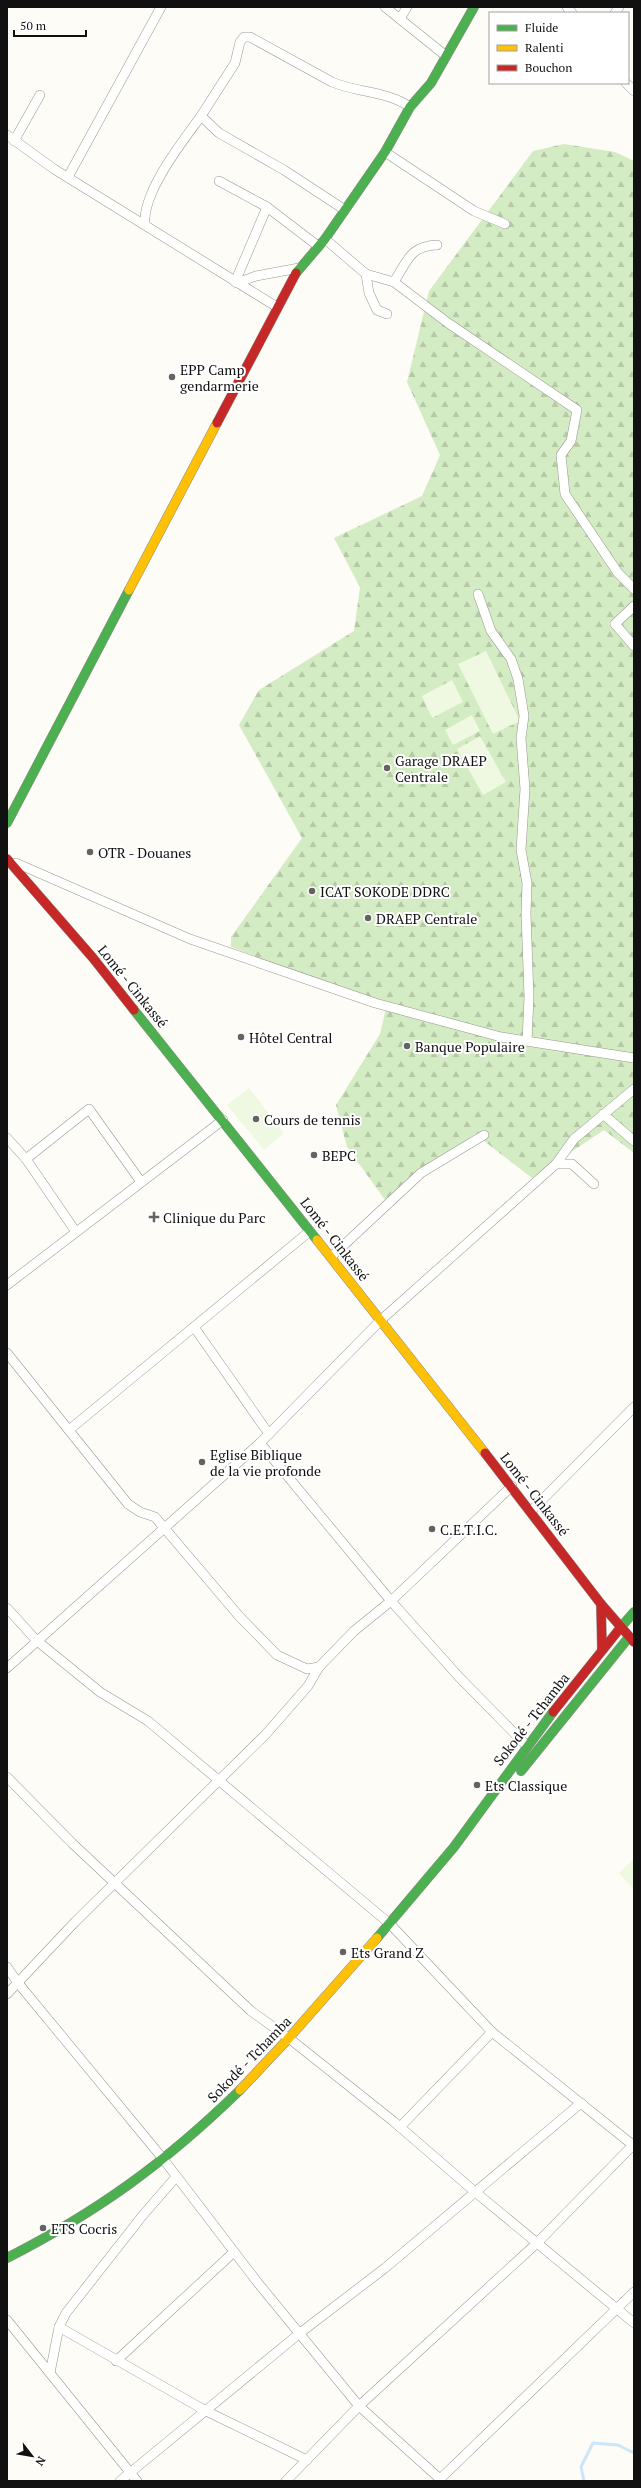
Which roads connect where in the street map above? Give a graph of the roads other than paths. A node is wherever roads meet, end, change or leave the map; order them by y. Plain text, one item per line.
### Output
1 (161, 7) edge
2 (385, 7) edge
3 (407, 7) edge
4 (474, 7) edge
5 (400, 19) junction
6 (446, 56) junction
7 (40, 95) dead end
8 (410, 108) junction
9 (201, 116) junction
10 (11, 138) edge
11 (385, 152) junction
12 (68, 177) junction
13 (219, 181) dead end
14 (267, 207) junction
15 (345, 210) junction
16 (145, 224) junction
17 (505, 224) dead end
18 (325, 239) junction
19 (437, 245) dead end
20 (318, 246) junction
21 (299, 268) junction
22 (366, 274) junction
23 (236, 282) junction
24 (394, 282) junction
25 (277, 307) junction
26 (387, 314) dead end
27 (634, 589) edge
28 (478, 594) dead end
29 (634, 606) edge
30 (634, 646) edge
31 (7, 823) edge
32 (8, 860) edge
33 (527, 1041) junction
34 (634, 1058) edge
35 (634, 1089) edge
36 (603, 1114) junction
37 (223, 1120) junction
38 (484, 1135) dead end
39 (7, 1138) edge
40 (634, 1141) edge
41 (26, 1160) junction
42 (556, 1164) junction
43 (141, 1182) junction
44 (594, 1184) dead end
45 (310, 1231) junction
46 (76, 1232) junction
47 (331, 1257) junction
48 (7, 1285) edge
49 (381, 1320) junction
50 (194, 1327) junction
51 (7, 1353) edge
52 (634, 1406) edge
53 (69, 1430) junction
54 (269, 1434) junction
55 (260, 1443) junction
56 (512, 1486) junction
57 (531, 1511) junction
58 (163, 1528) junction
59 (391, 1601) junction
60 (601, 1604) junction
61 (7, 1608) edge
62 (634, 1612) edge
63 (621, 1627) junction
64 (632, 1637) edge
65 (36, 1640) junction
66 (602, 1650) junction
67 (319, 1667) junction
68 (7, 1668) edge
69 (527, 1746) junction
70 (7, 1777) edge
71 (218, 1779) junction
72 (466, 1830) junction
73 (114, 1883) junction
74 (390, 1924) junction
75 (7, 1967) edge
76 (18, 1983) junction
77 (7, 1994) edge
78 (492, 2032) junction
79 (290, 2039) junction
80 (581, 2103) junction
81 (400, 2126) junction
82 (634, 2145) edge
83 (164, 2160) junction
84 (176, 2177) junction
85 (474, 2191) junction
86 (537, 2243) junction
87 (234, 2252) junction
88 (7, 2258) edge
89 (634, 2292) edge
90 (618, 2308) junction
91 (7, 2320) edge
92 (634, 2323) edge
93 (59, 2327) junction
94 (300, 2333) junction
95 (116, 2361) junction
96 (50, 2373) junction
97 (359, 2406) junction
98 (206, 2412) junction
99 (307, 2460) junction
100 (130, 2472) junction
101 (120, 2481) edge
102 (137, 2481) edge
103 (286, 2481) edge

1 - 12 street
2 - 5 street
3 - 5 street
4 - 6 main road
5 - 6 street
6 - 8 main road
7 - 10 street
8 - 9 street
8 - 11 main road
9 - 15 street
9 - 16 street
10 - 12 street
11 - 15 main road
11 - 17 street
12 - 16 street
13 - 14 street
14 - 20 street
14 - 23 street
15 - 18 main road
16 - 23 street
18 - 20 main road
18 - 22 street
19 - 24 street
20 - 21 main road
21 - 23 street
21 - 25 main road
22 - 24 street
22 - 26 street
23 - 25 street
24 - 27 street
25 - 31 main road
28 - 33 street
29 - 30 street
32 - 33 street
32 - 37 main road, Lomé - Cinkassé
33 - 34 street
35 - 36 street
36 - 40 street
36 - 42 street
37 - 43 street
37 - 45 main road, Lomé - Cinkassé
38 - 47 street
39 - 41 street
41 - 43 street
41 - 46 street
42 - 44 street
42 - 49 street
43 - 46 street
45 - 47 main road, Lomé - Cinkassé
45 - 50 street
46 - 48 street
47 - 49 main road, Lomé - Cinkassé
49 - 54 street
49 - 56 main road, Lomé - Cinkassé
50 - 53 street
50 - 54 street
51 - 53 street
52 - 57 street
53 - 58 street
54 - 55 street
55 - 58 street
55 - 59 street
56 - 57 main road, Lomé - Cinkassé
56 - 59 street
57 - 60 main road, Lomé - Cinkassé
58 - 65 street
58 - 67 street
59 - 67 street
59 - 69 street
60 - 63 main road, Lomé - Cinkassé
60 - 66 main road
61 - 65 street
62 - 63 main road, Sokodé - Tchamba
63 - 64 main road, Lomé - Cinkassé
63 - 66 main road, Sokodé - Tchamba
64 - 72 main road, Sokodé - Tchamba
65 - 68 street
65 - 71 street
66 - 69 main road, Sokodé - Tchamba
67 - 71 street
69 - 72 main road, Sokodé - Tchamba
70 - 73 street
71 - 73 street
71 - 74 street
72 - 74 main road, Sokodé - Tchamba
73 - 76 street
73 - 79 street
74 - 78 street
74 - 79 main road, Sokodé - Tchamba
75 - 76 street
76 - 77 street
76 - 83 street
78 - 80 street
78 - 81 street
79 - 81 street
79 - 83 main road, Sokodé - Tchamba
80 - 82 street
80 - 85 street
81 - 85 street
82 - 86 street
83 - 84 street
83 - 88 main road, Sokodé - Tchamba
84 - 87 street
84 - 93 street
85 - 86 street
85 - 94 street
86 - 90 street
86 - 97 street
87 - 94 street
87 - 95 street
89 - 90 street
90 - 92 street
90 - 97 street
91 - 96 street
93 - 95 street
93 - 96 street
94 - 97 street
94 - 98 street
95 - 98 street
96 - 100 street
97 - 99 street
98 - 99 street
98 - 100 street
99 - 103 street
100 - 101 street
100 - 102 street

